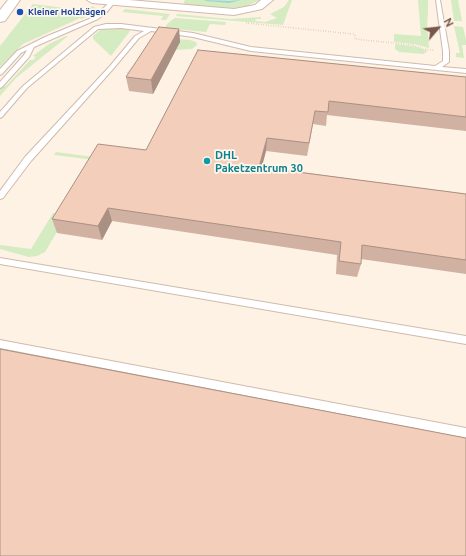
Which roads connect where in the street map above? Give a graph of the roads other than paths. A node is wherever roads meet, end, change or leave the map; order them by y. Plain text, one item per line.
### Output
1 (14, 0) edge
2 (92, 0) edge
3 (268, 0) edge
4 (438, 0) edge
5 (119, 2) edge
6 (0, 18) edge
7 (149, 30) junction
8 (32, 46) junction
9 (436, 68) junction
10 (466, 71) edge
11 (0, 73) edge
12 (0, 86) edge
13 (0, 116) edge
14 (0, 196) edge
15 (0, 261) edge
16 (466, 340) edge
17 (0, 344) edge
18 (466, 433) edge

1 - 6 street
2 - 5 street
3 - 5 street
4 - 9 lane
5 - 8 lane
7 - 9 lane
7 - 13 lane
7 - 14 lane
8 - 11 lane
8 - 12 lane
9 - 10 lane
15 - 16 lane
17 - 18 lane

